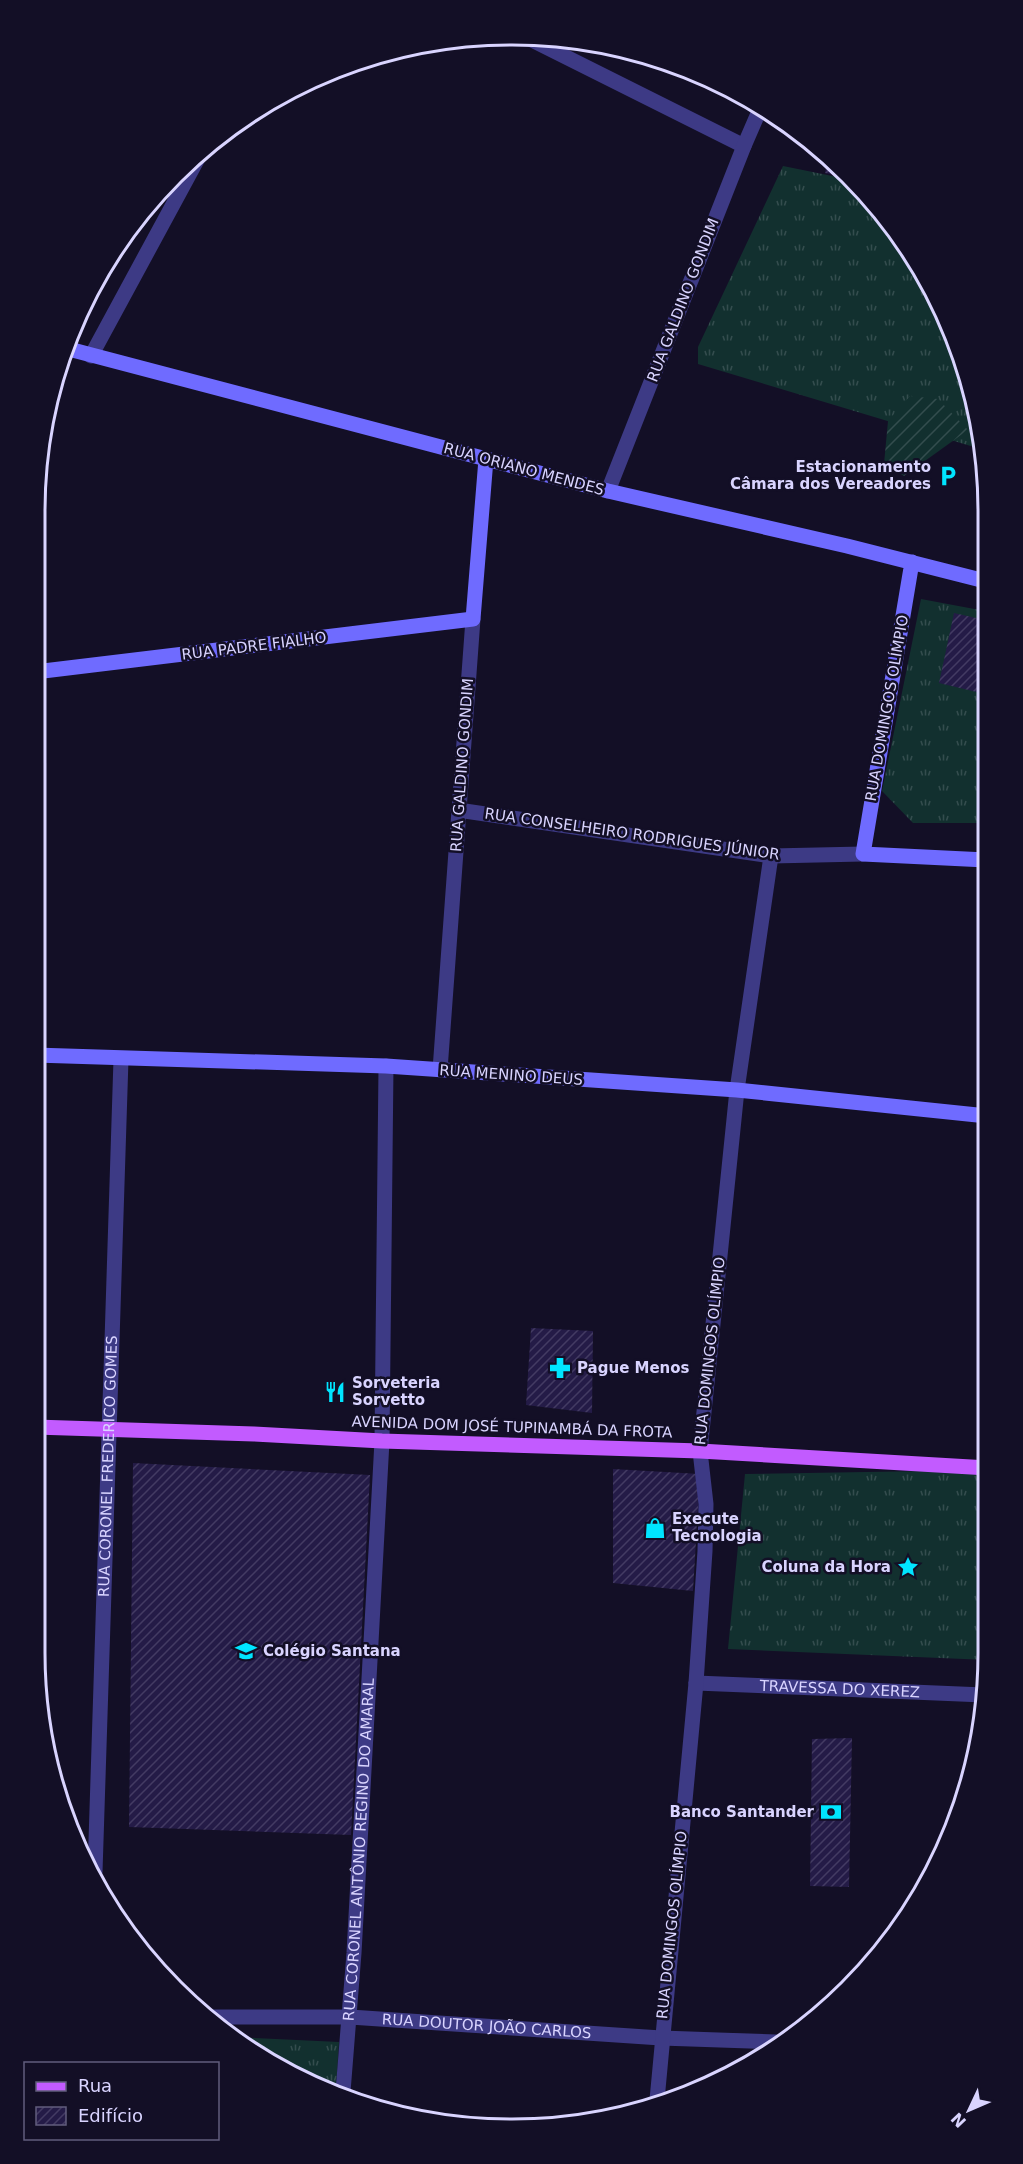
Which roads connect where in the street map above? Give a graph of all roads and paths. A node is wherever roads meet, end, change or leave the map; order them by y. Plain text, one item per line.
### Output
1 (544, 46) edge
2 (757, 115) edge
3 (744, 146) junction
4 (189, 176) edge
5 (74, 351) edge
6 (91, 356) junction
7 (486, 459) junction
8 (608, 491) junction
9 (912, 562) junction
10 (978, 579) edge
11 (473, 619) junction
12 (45, 671) edge
13 (458, 810) junction
14 (863, 854) junction
15 (771, 856) junction
16 (978, 860) edge
17 (45, 1056) edge
18 (121, 1059) junction
19 (386, 1066) junction
20 (440, 1070) junction
21 (737, 1090) junction
22 (978, 1115) edge
23 (45, 1426) edge
24 (108, 1428) junction
25 (382, 1441) junction
26 (700, 1450) junction
27 (978, 1467) edge
28 (696, 1683) junction
29 (976, 1695) edge
30 (92, 1857) edge
31 (221, 2017) edge
32 (350, 2017) junction
33 (661, 2038) junction
34 (768, 2042) edge
35 (343, 2087) edge
36 (657, 2095) edge

1 - 3 street
2 - 3 street, RUA GALDINO GONDIM
3 - 8 street, RUA GALDINO GONDIM
4 - 6 street
5 - 6 main road, RUA ORIANO MENDES
6 - 7 main road, RUA ORIANO MENDES
7 - 8 main road, RUA ORIANO MENDES
7 - 11 main road, RUA GALDINO GONDIM
8 - 9 main road, RUA ORIANO MENDES
9 - 10 main road, RUA ORIANO MENDES
9 - 14 main road, RUA DOMINGOS OLÍMPIO
11 - 12 main road, RUA PADRE FIALHO
11 - 13 street, RUA GALDINO GONDIM
13 - 15 street, RUA CONSELHEIRO RODRIGUES JÚNIOR
13 - 20 street, RUA GALDINO GONDIM
14 - 15 street, RUA CONSELHEIRO RODRIGUES JÚNIOR
14 - 16 main road, RUA CONSELHEIRO RODRIGUES JÚNIOR
15 - 21 street, RUA DOMINGOS OLÍMPIO
17 - 18 main road, RUA MENINO DEUS
18 - 19 main road, RUA MENINO DEUS
18 - 24 street, RUA CORONEL FREDERICO GOMES
19 - 20 main road, RUA MENINO DEUS
19 - 25 street, RUA CORONEL ANTÔNIO REGINO DO AMARAL
20 - 21 main road, RUA MENINO DEUS
21 - 22 main road, RUA MENINO DEUS
21 - 26 street, RUA DOMINGOS OLÍMPIO
23 - 24 main road, AVENIDA DOM JOSÉ TUPINAMBÁ DA FROTA
24 - 25 main road, AVENIDA DOM JOSÉ TUPINAMBÁ DA FROTA
24 - 30 street, RUA CORONEL FREDERICO GOMES
25 - 26 main road, AVENIDA DOM JOSÉ TUPINAMBÁ DA FROTA
25 - 32 street, RUA CORONEL ANTÔNIO REGINO DO AMARAL
26 - 27 main road, AVENIDA DOM JOSÉ TUPINAMBÁ DA FROTA
26 - 28 street, RUA DOMINGOS OLÍMPIO
28 - 29 street, TRAVESSA DO XEREZ
28 - 33 street, RUA DOMINGOS OLÍMPIO
31 - 32 street, RUA DOUTOR JOÃO CARLOS
32 - 33 street, RUA DOUTOR JOÃO CARLOS
32 - 35 street, RUA CORONEL ANTÔNIO REGINO DO AMARAL
33 - 34 street, RUA DOUTOR JOÃO CARLOS
33 - 36 street, RUA DOMINGOS OLÍMPIO

